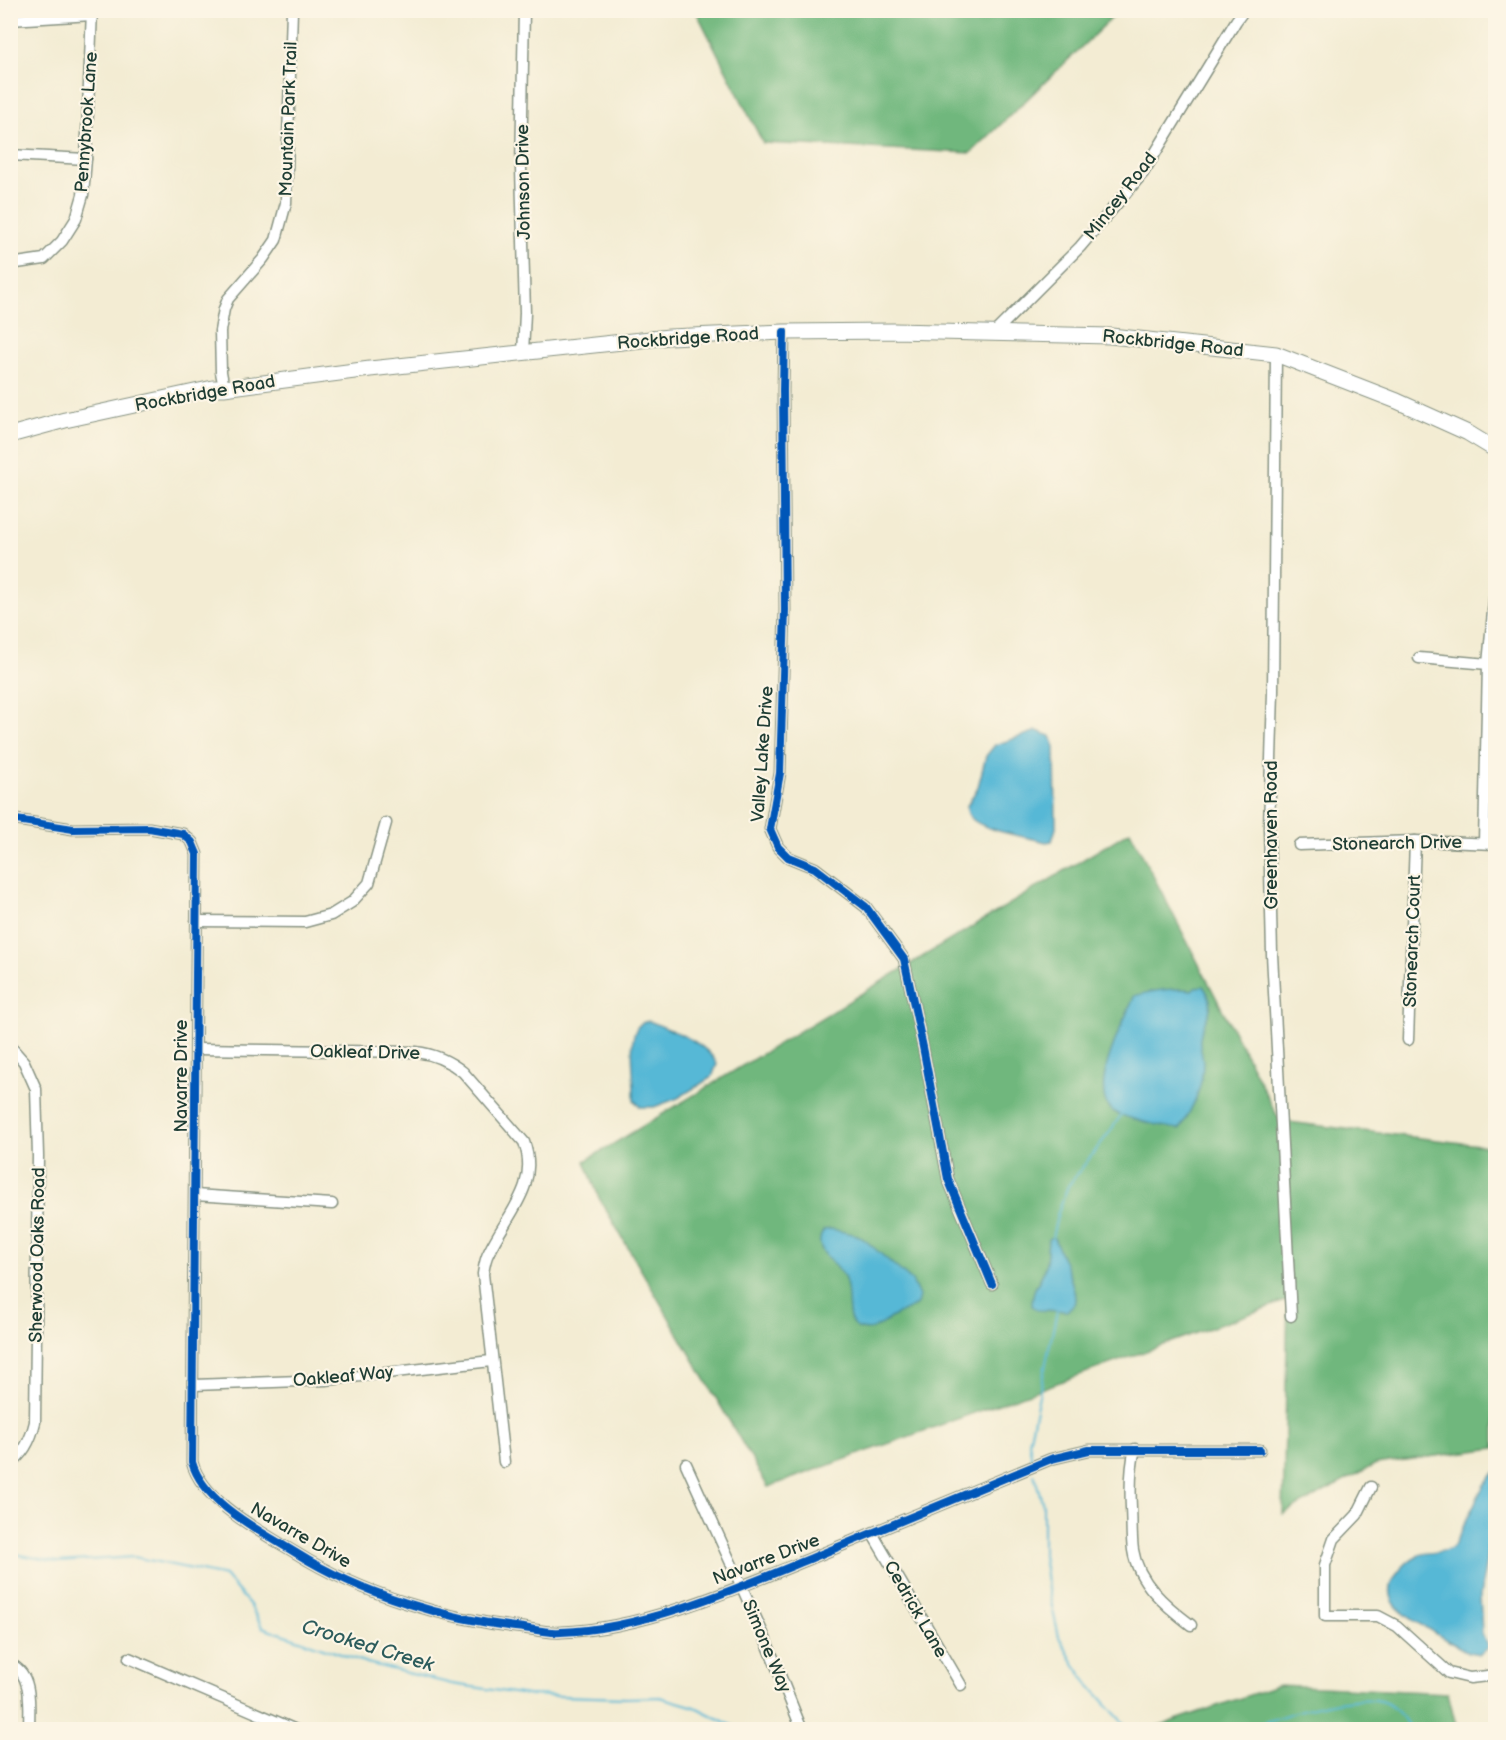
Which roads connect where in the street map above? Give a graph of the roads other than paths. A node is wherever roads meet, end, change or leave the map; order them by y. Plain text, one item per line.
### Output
1 (292, 10) edge
2 (524, 10) edge
3 (1244, 10) edge
4 (92, 13) edge
5 (10, 20) edge
6 (10, 155) edge
7 (86, 159) junction
8 (10, 264) edge
9 (784, 332) junction
10 (993, 334) junction
11 (523, 353) junction
12 (1276, 354) junction
13 (225, 388) junction
14 (10, 435) edge
15 (1496, 450) edge
16 (1496, 580) edge
17 (1419, 658) dead end
18 (1488, 664) junction
19 (10, 819) edge
20 (386, 823) dead end
21 (1416, 841) junction
22 (1490, 843) edge
23 (1299, 845) dead end
24 (196, 921) junction
25 (1408, 1040) dead end
26 (10, 1046) edge
27 (197, 1049) junction
28 (195, 1195) junction
29 (332, 1204) dead end
30 (992, 1284) dead end
31 (1291, 1316) dead end
32 (491, 1360) junction
33 (194, 1385) junction
34 (1135, 1449) junction
35 (1260, 1450) dead end
36 (504, 1462) dead end
37 (10, 1463) edge
38 (686, 1464) dead end
39 (1371, 1487) dead end
40 (872, 1533) junction
41 (741, 1587) junction
42 (1191, 1625) dead end
43 (129, 1658) dead end
44 (10, 1664) edge
45 (1496, 1675) edge
46 (961, 1685) dead end
47 (29, 1730) edge
48 (296, 1730) edge
49 (801, 1730) edge

1 - 13 street, Mountain Park Trail
2 - 11 street, Johnson Drive
3 - 10 street, Mincey Road
4 - 5 street
4 - 7 street, Pennybrook Lane
6 - 7 street
7 - 8 street, Pennybrook Lane
9 - 10 main road, Rockbridge Road
9 - 11 main road, Rockbridge Road
9 - 30 street, Valley Lake Drive
10 - 12 main road, Rockbridge Road
11 - 13 main road, Rockbridge Road
12 - 15 main road, Rockbridge Road
12 - 31 street, Greenhaven Road
13 - 14 main road, Rockbridge Road
16 - 18 street
17 - 18 street
18 - 22 street
19 - 24 street, Navarre Drive
20 - 24 street
21 - 22 street, Stonearch Drive
21 - 23 street, Stonearch Drive
21 - 25 street, Stonearch Court
24 - 27 street, Navarre Drive
26 - 37 street, Sherwood Oaks Road
27 - 28 street, Navarre Drive
27 - 32 street, Oakleaf Drive
28 - 29 street
28 - 33 street, Navarre Drive
32 - 33 street, Oakleaf Way
32 - 36 street, Oakleaf Drive
33 - 41 street, Navarre Drive
34 - 35 street, Navarre Drive
34 - 40 street, Navarre Drive
34 - 42 street
38 - 41 street, Simone Way
39 - 45 street
40 - 41 street, Navarre Drive
40 - 46 street, Cedrick Lane
41 - 49 street, Simone Way
43 - 48 street
44 - 47 street

